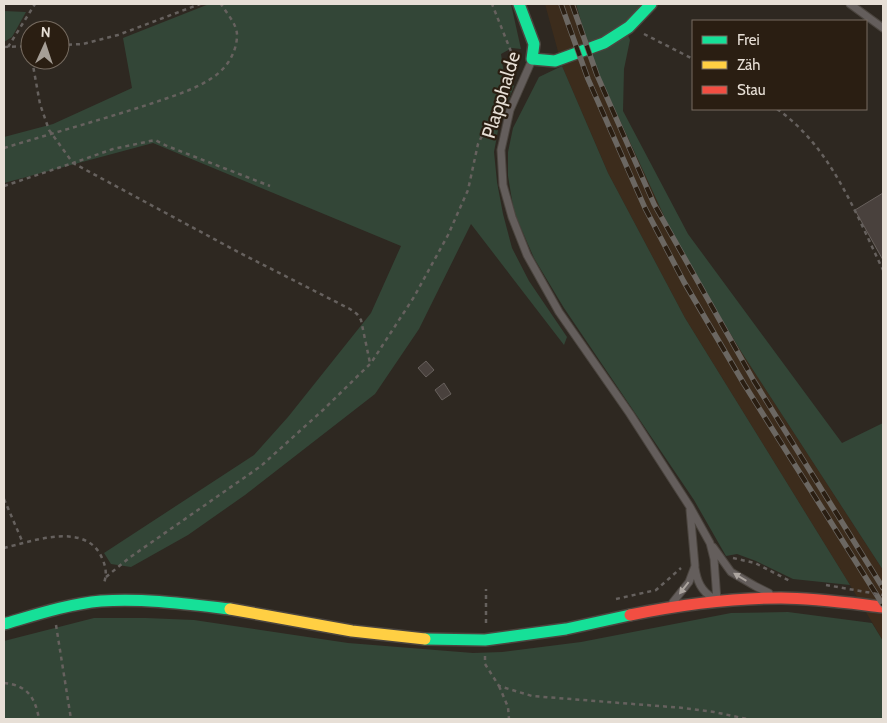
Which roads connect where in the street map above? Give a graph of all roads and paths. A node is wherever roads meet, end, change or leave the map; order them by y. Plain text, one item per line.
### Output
1 (35, 4) edge
2 (200, 4) edge
3 (221, 4) edge
4 (492, 4) edge
5 (520, 4) edge
6 (651, 4) edge
7 (850, 4) edge
8 (629, 27) junction
9 (883, 28) edge
10 (70, 45) edge
11 (4, 47) edge
12 (8, 47) junction
13 (20, 47) edge
14 (692, 58) edge
15 (532, 59) junction
16 (34, 70) edge
17 (778, 110) edge
18 (51, 133) junction
19 (4, 148) edge
20 (73, 163) junction
21 (4, 186) edge
22 (270, 186) dead end
23 (883, 270) edge
24 (370, 363) junction
25 (4, 499) edge
26 (690, 507) junction
27 (23, 543) junction
28 (710, 543) junction
29 (4, 548) edge
30 (721, 559) junction
31 (694, 564) junction
32 (791, 581) dead end
33 (820, 585) dead end
34 (486, 589) dead end
35 (883, 595) edge
36 (781, 598) junction
37 (615, 599) dead end
38 (717, 601) junction
39 (669, 607) junction
40 (883, 607) edge
41 (56, 609) junction
42 (4, 624) edge
43 (485, 640) junction
44 (4, 683) edge
45 (498, 686) junction
46 (39, 719) edge
47 (71, 719) edge
48 (509, 719) edge
49 (747, 719) edge

1 - 12 path
2 - 10 path
3 - 18 path
4 - 24 path
5 - 15 street, Plapphalde
6 - 8 street
7 - 9 lane
8 - 14 path
8 - 15 street
11 - 12 path
12 - 13 path
15 - 26 lane, Plapphalde
16 - 18 path
17 - 23 path
18 - 19 path
18 - 20 path
20 - 21 path
20 - 22 path
20 - 24 path
24 - 27 path
25 - 27 path
26 - 28 lane, Plapphalde
26 - 31 lane
27 - 29 path
28 - 30 lane
28 - 38 lane
30 - 32 path
36 -> 30 lane
31 - 37 path
31 - 38 lane
31 -> 39 lane
33 - 35 path, bridge
34 - 43 path
36 - 38 street
36 - 40 street
38 - 39 street
39 - 43 street
41 - 42 street
41 - 43 street
41 - 47 path
43 - 45 path
44 - 46 path
45 - 48 path
45 - 49 path

